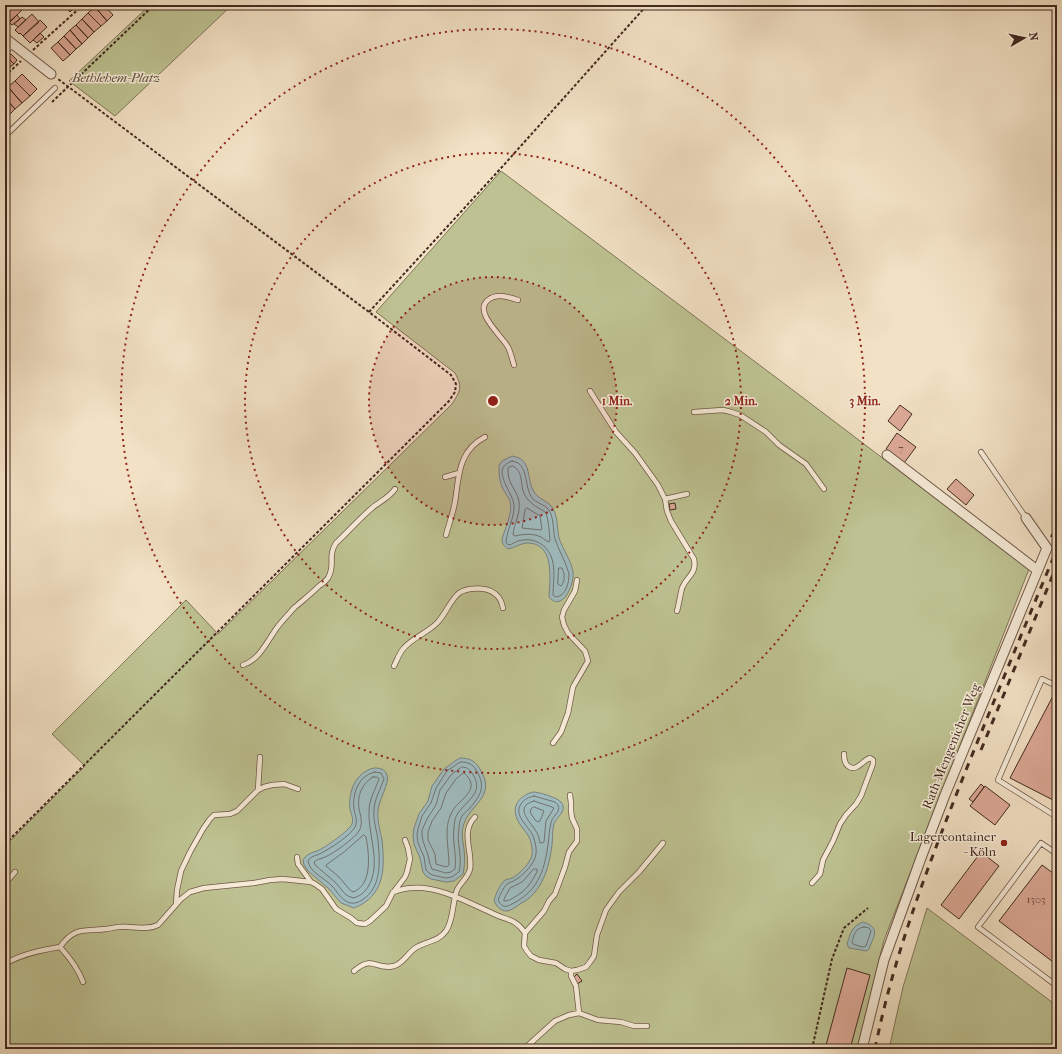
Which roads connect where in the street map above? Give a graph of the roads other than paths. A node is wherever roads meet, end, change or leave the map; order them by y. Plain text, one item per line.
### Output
1 (5, 38) edge
2 (13, 45) junction
3 (5, 52) edge
4 (51, 74) dead end
5 (55, 88) dead end
6 (5, 136) edge
7 (518, 300) dead end
8 (514, 365) dead end
9 (590, 391) dead end
10 (694, 412) dead end
11 (485, 437) dead end
12 (980, 452) dead end
13 (887, 455) dead end
14 (459, 473) junction
15 (445, 477) dead end
16 (395, 489) dead end
17 (824, 489) dead end
18 (688, 494) dead end
19 (666, 499) junction
20 (1026, 518) joint
21 (446, 536) dead end
22 (1037, 570) junction
23 (577, 580) dead end
24 (503, 608) dead end
25 (677, 611) dead end
26 (243, 665) dead end
27 (394, 666) dead end
28 (1057, 686) edge
29 (553, 743) dead end
30 (844, 754) dead end
31 (260, 757) dead end
32 (298, 789) dead end
33 (258, 790) junction
34 (570, 795) dead end
35 (475, 817) dead end
36 (1057, 817) edge
37 (405, 840) dead end
38 (663, 843) dead end
39 (1057, 854) edge
40 (297, 857) dead end
41 (14, 872) dead end
42 (5, 882) edge
43 (312, 882) junction
44 (812, 883) dead end
45 (393, 892) junction
46 (455, 897) junction
47 (176, 904) junction
48 (525, 933) junction
49 (60, 947) junction
50 (5, 964) edge
51 (354, 971) dead end
52 (571, 971) junction
53 (82, 982) dead end
54 (1057, 986) edge
55 (579, 1013) junction
56 (648, 1026) dead end
57 (524, 1049) edge
58 (862, 1049) edge

1 - 2 street
2 - 3 lane
2 - 4 street
5 - 6 lane
7 - 8 lane
9 - 19 lane
10 - 17 lane
11 - 14 lane
12 - 20 lane
13 - 22 street
14 - 15 lane
14 - 21 lane
16 - 26 lane
18 - 19 lane
19 - 25 lane
20 - 22 street, Rath-Mengenicher Weg
22 - 58 street, Rath-Mengenicher Weg
23 - 29 lane
24 - 27 lane
28 - 36 lane
30 - 44 lane
31 - 33 lane
32 - 33 lane
33 - 47 lane
34 - 48 lane
35 - 46 lane
37 - 45 lane
38 - 52 lane
39 - 54 lane
40 - 43 lane
41 - 42 lane
43 - 45 lane
43 - 47 lane
45 - 46 lane
46 - 48 lane
46 - 51 lane
47 - 49 lane
48 - 52 lane
49 - 50 lane
49 - 53 lane
52 - 55 lane
55 - 56 lane
55 - 57 lane

